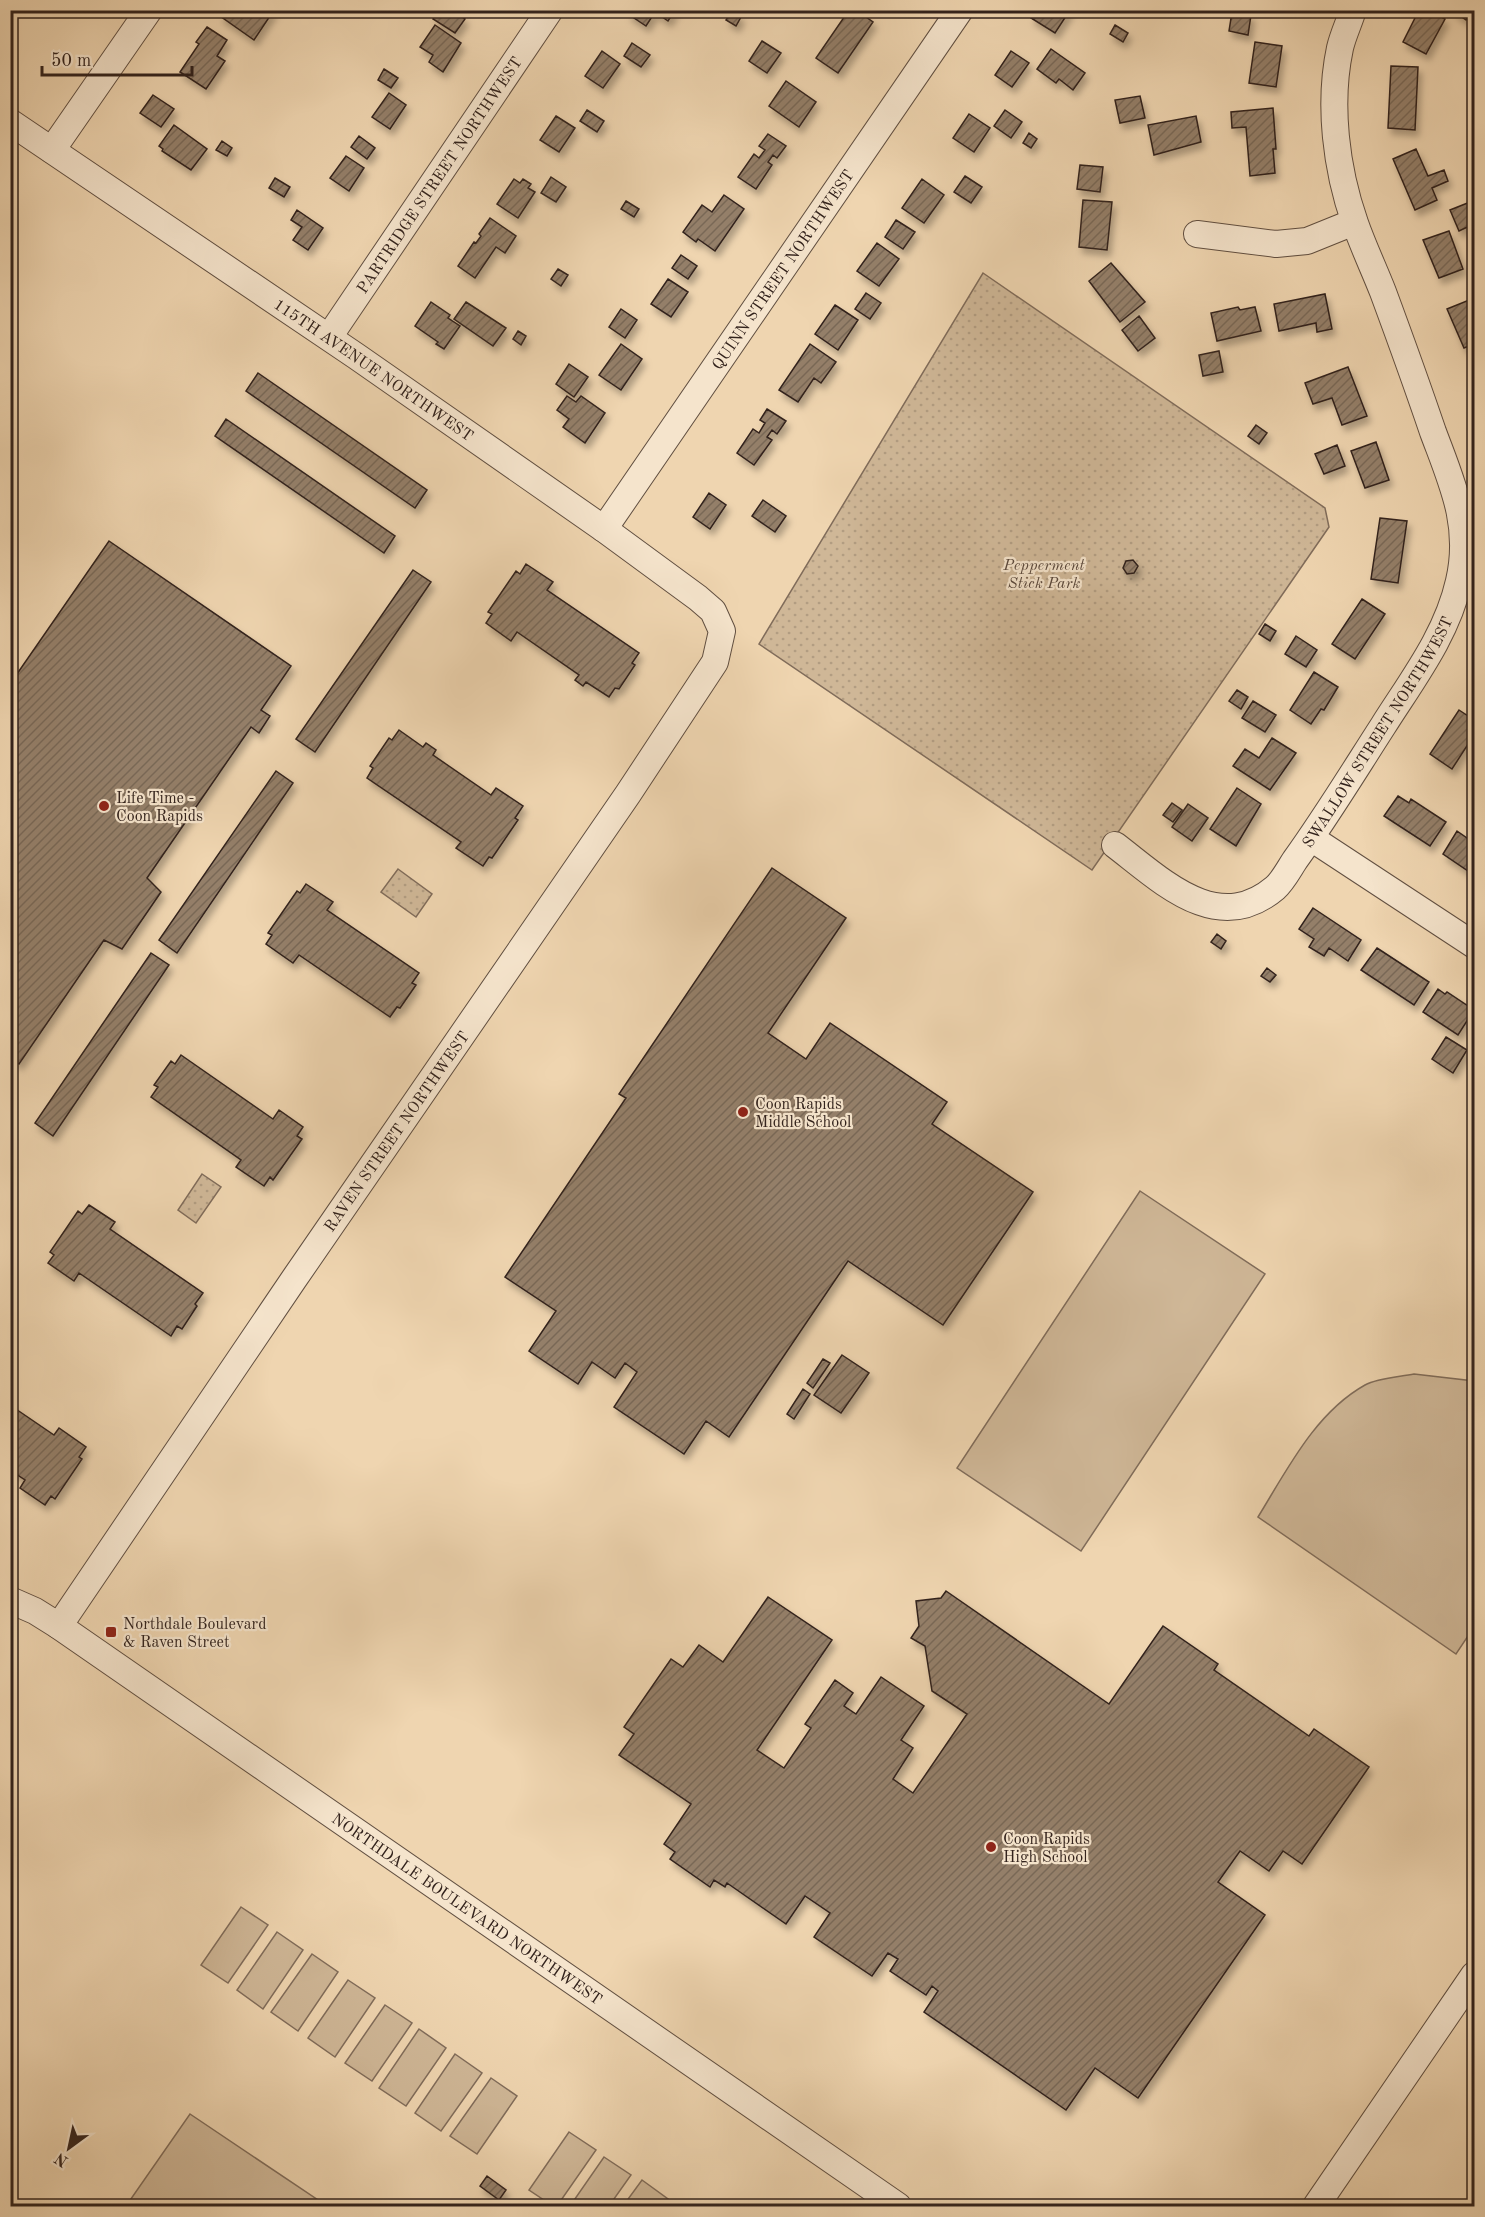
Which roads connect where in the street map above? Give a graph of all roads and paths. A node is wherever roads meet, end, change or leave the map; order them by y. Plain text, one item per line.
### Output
1 (148, 10) edge
2 (550, 10) edge
3 (960, 10) edge
4 (1353, 10) edge
5 (10, 122) edge
6 (52, 150) junction
7 (1354, 222) junction
8 (1197, 234) dead end
9 (329, 337) junction
10 (1467, 499) edge
11 (604, 529) junction
12 (722, 631) joint
13 (1311, 838) junction
14 (1115, 845) dead end
15 (1474, 945) edge
16 (10, 1586) edge
17 (10, 1600) edge
18 (35, 1611) junction
19 (59, 1626) junction
20 (1474, 1975) edge
21 (898, 2206) edge
22 (1316, 2206) edge

1 - 6 street
2 - 9 street, PARTRIDGE STREET NORTHWEST
3 - 11 street, QUINN STREET NORTHWEST
4 - 7 street, SWALLOW STREET NORTHWEST
5 - 6 street, 115TH AVENUE NORTHWEST
6 - 9 street, 115TH AVENUE NORTHWEST
7 - 8 street
7 - 10 street, SWALLOW STREET NORTHWEST
9 - 11 street, 115TH AVENUE NORTHWEST
10 - 13 street, SWALLOW STREET NORTHWEST
11 - 12 street, 115TH AVENUE NORTHWEST
12 - 19 street, RAVEN STREET NORTHWEST
13 - 14 street, SWALLOW STREET NORTHWEST
13 - 15 street
16 - 18 street, NORTHDALE BOULEVARD NORTHWEST
17 - 18 street, NORTHDALE BOULEVARD NORTHWEST
18 - 19 street, NORTHDALE BOULEVARD NORTHWEST
19 - 21 street, NORTHDALE BOULEVARD NORTHWEST
20 - 22 street

